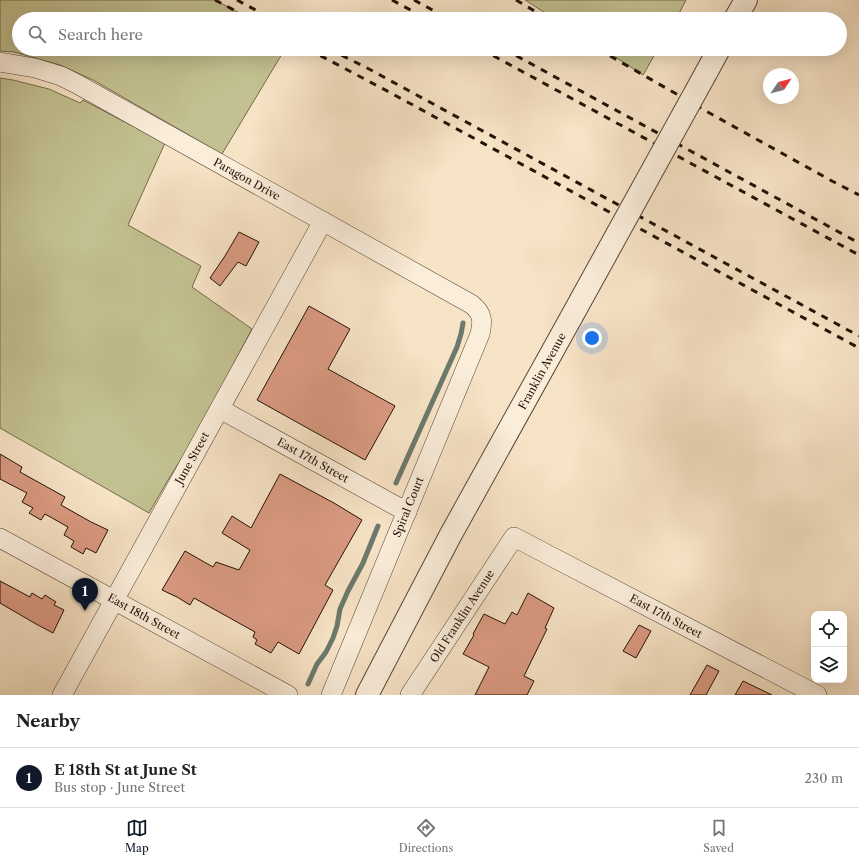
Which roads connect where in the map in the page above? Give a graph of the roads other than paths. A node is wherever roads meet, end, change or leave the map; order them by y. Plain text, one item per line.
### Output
1 (746, 0) edge
2 (739, 12) edge
3 (715, 56) edge
4 (0, 62) edge
5 (323, 221) junction
6 (482, 319) joint
7 (220, 409) junction
8 (407, 512) junction
9 (514, 537) joint
10 (0, 538) edge
11 (114, 600) junction
12 (62, 695) edge
13 (288, 695) edge
14 (331, 695) edge
15 (367, 695) edge
16 (410, 695) edge
17 (817, 695) edge

1 - 2 street
3 - 15 street, Franklin Avenue, bridge
4 - 5 street, Paragon Drive
5 - 6 street, Paragon Drive
5 - 7 street, June Street
6 - 8 street, Spiral Court
7 - 8 street, East 17th Street
7 - 11 street, June Street
8 - 14 street, Spiral Court
9 - 16 street, Old Franklin Avenue
9 - 17 street, East 17th Street
10 - 11 street, East 18th Street
11 - 12 street, June Street
11 - 13 street, East 18th Street

